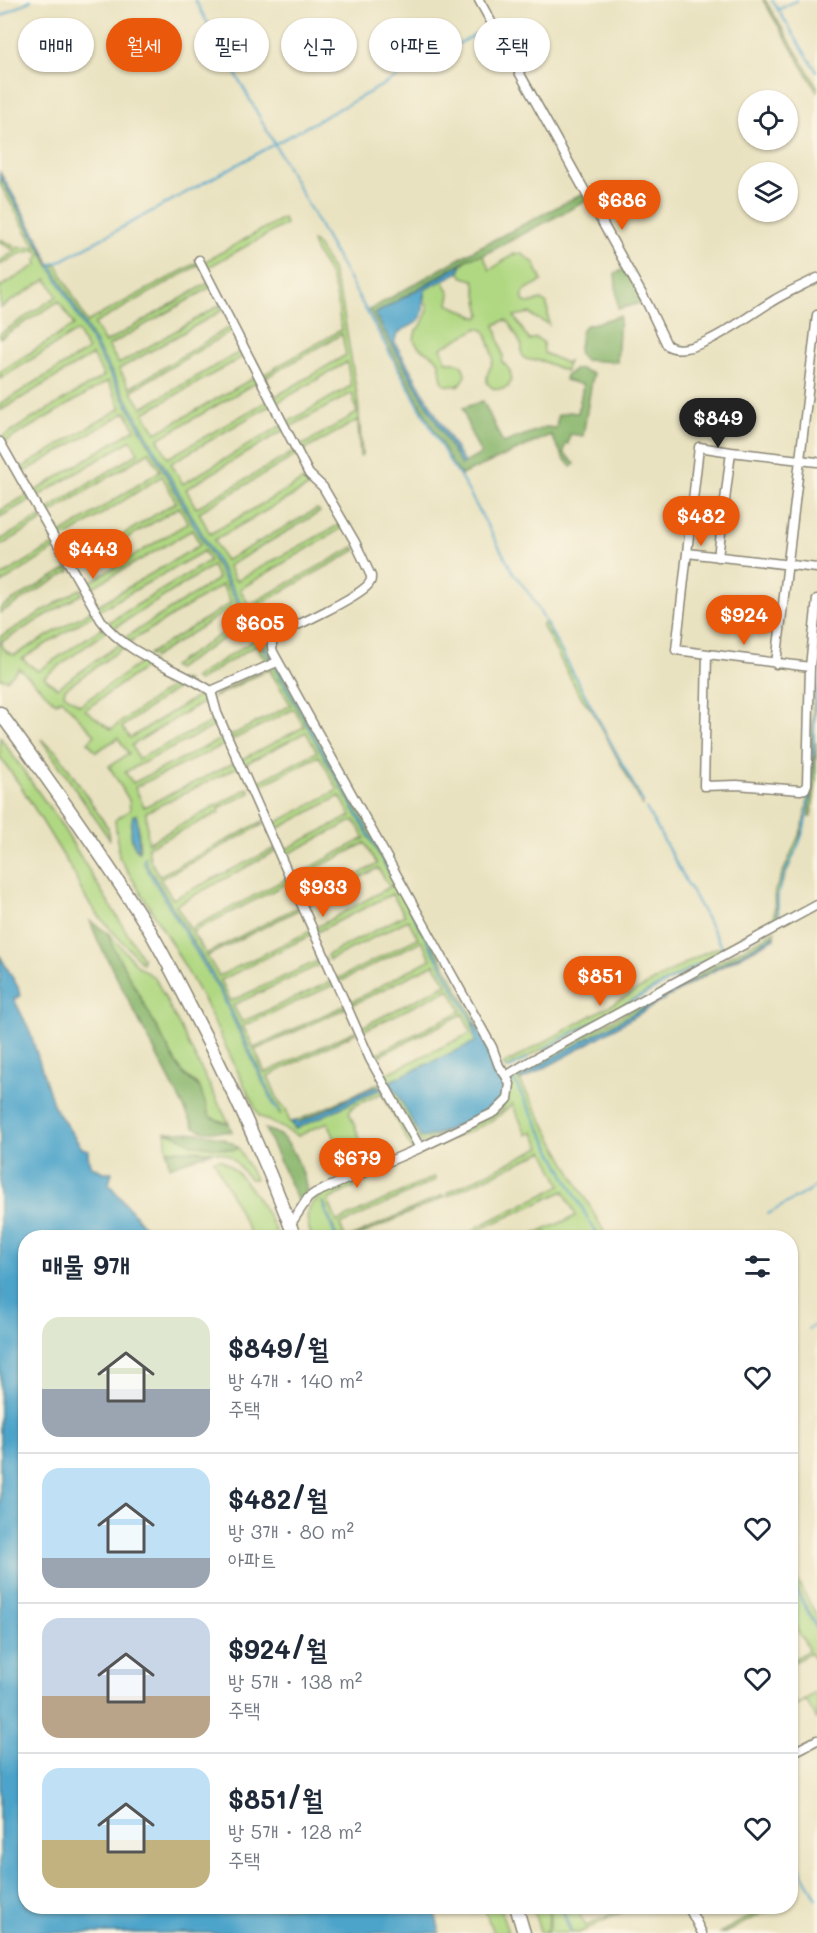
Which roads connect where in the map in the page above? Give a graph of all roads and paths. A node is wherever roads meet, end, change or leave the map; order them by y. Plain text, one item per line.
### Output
1 (479, 0) edge
2 (199, 260) dead end
3 (817, 278) edge
4 (817, 315) edge
5 (0, 442) edge
6 (731, 452) junction
7 (800, 460) junction
8 (817, 462) edge
9 (687, 553) junction
10 (718, 557) junction
11 (787, 564) junction
12 (817, 568) edge
13 (817, 599) edge
14 (816, 624) edge
15 (707, 654) junction
16 (277, 662) junction
17 (776, 664) junction
18 (810, 667) junction
19 (212, 691) junction
20 (0, 713) edge
21 (817, 904) edge
22 (506, 1076) junction
23 (420, 1148) junction
24 (290, 1225) junction
25 (292, 1230) edge
26 (817, 1740) edge
27 (798, 1750) edge
28 (518, 1914) edge
29 (692, 1914) edge
30 (524, 1933) edge
31 (702, 1933) edge

1 - 3 street
2 - 16 street
4 - 7 street
5 - 19 street
6 - 7 street
6 - 9 street
6 - 10 street
7 - 8 street
7 - 11 street
9 - 10 street
9 - 15 street
10 - 11 street
11 - 12 street
11 - 17 street
13 - 14 street
14 - 18 street
15 - 17 street
15 - 18 street
16 - 19 street
16 - 22 street
17 - 18 street
19 - 23 street
20 - 24 highway
21 - 22 street
22 - 23 street
23 - 24 street
24 - 25 highway
26 - 27 street
28 - 30 highway
29 - 31 street

